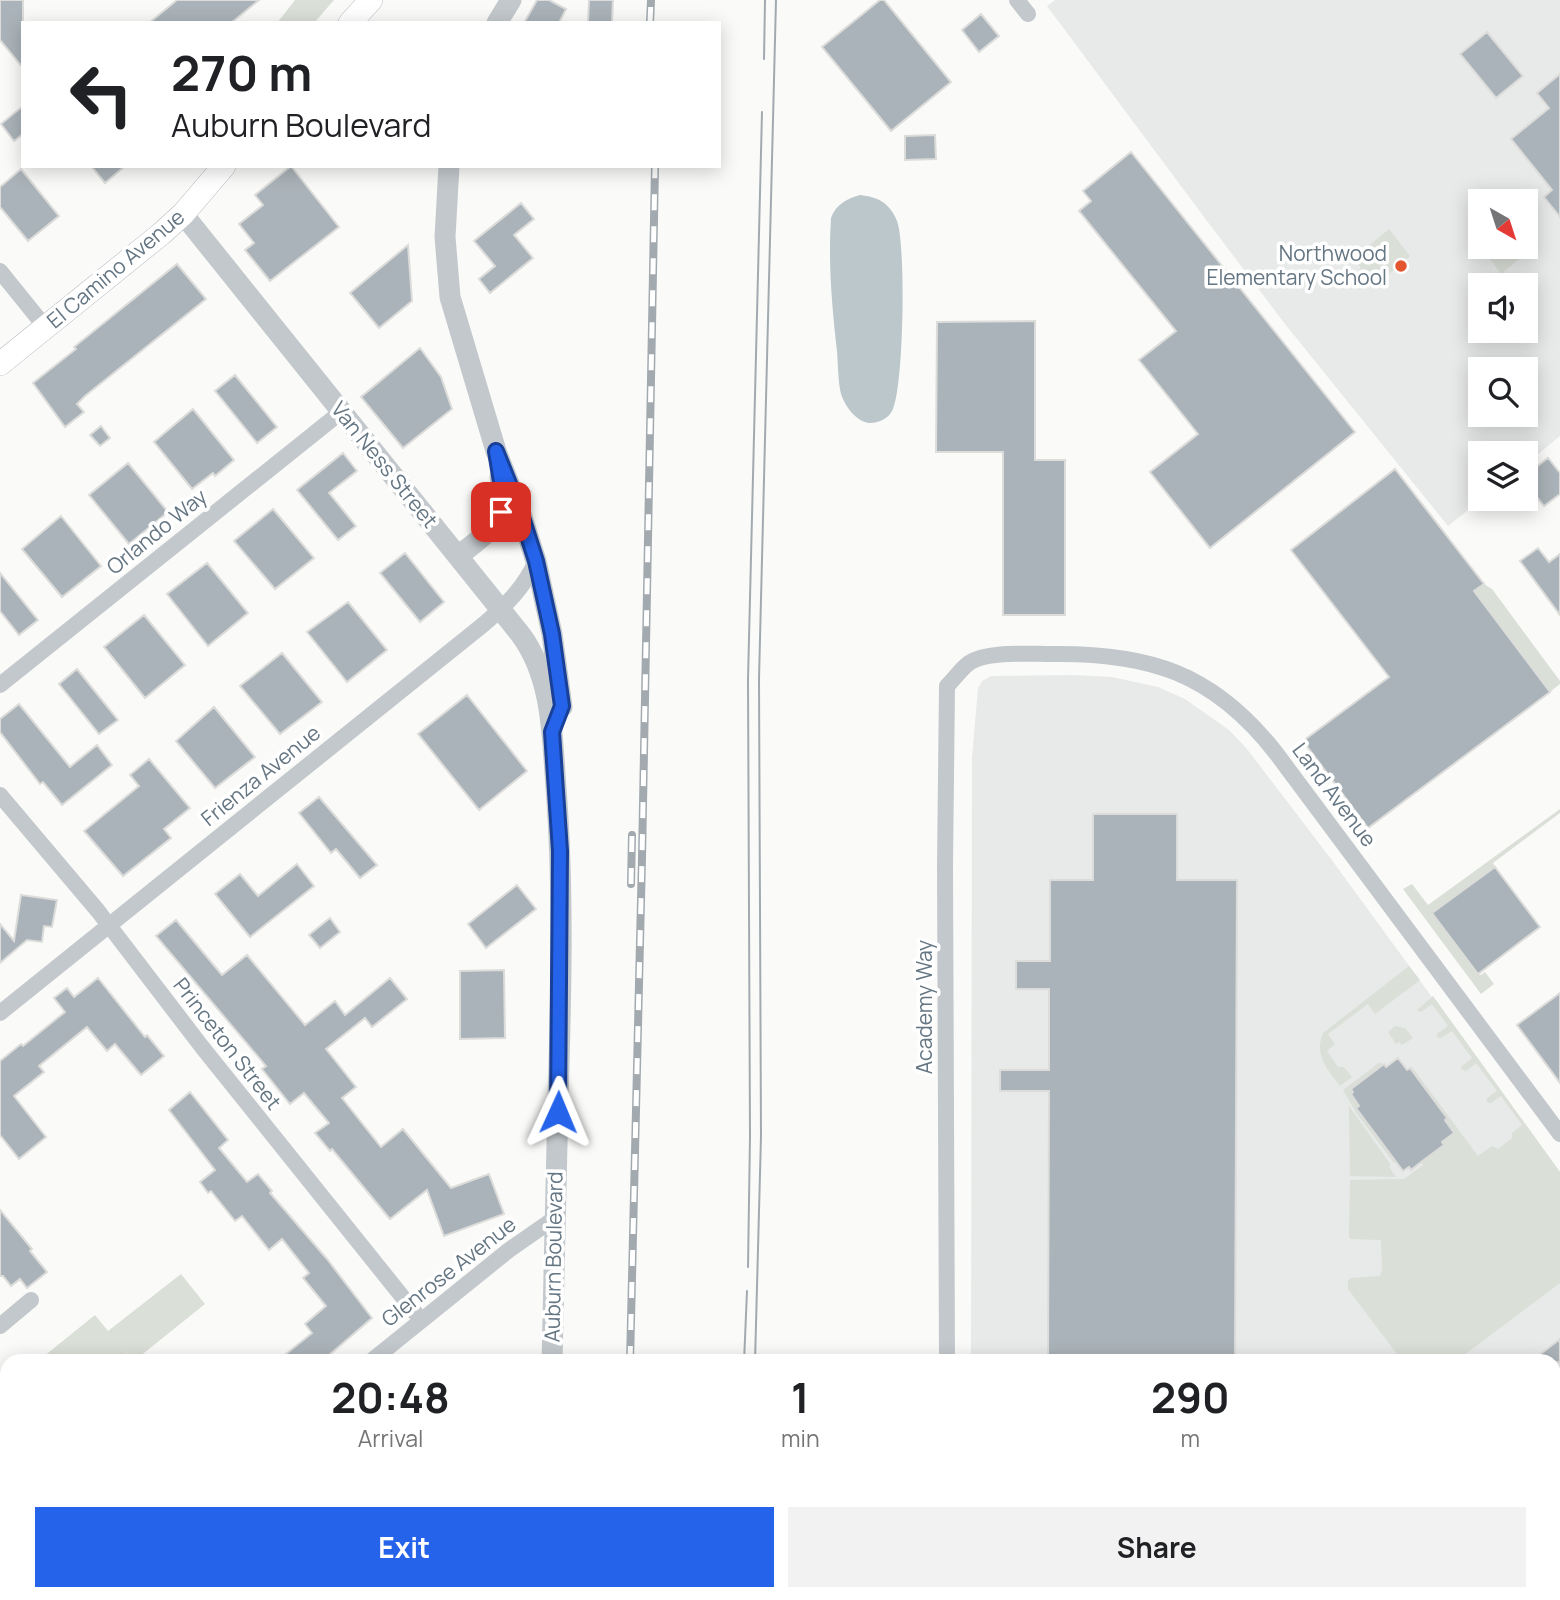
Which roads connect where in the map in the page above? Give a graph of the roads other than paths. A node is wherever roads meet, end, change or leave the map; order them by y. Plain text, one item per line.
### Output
1 (371, 0) edge
2 (511, 0) edge
3 (1017, 0) edge
4 (1028, 14) dead end
5 (352, 21) edge
6 (498, 21) edge
7 (222, 168) edge
8 (449, 168) edge
9 (183, 214) junction
10 (0, 271) edge
11 (46, 328) junction
12 (0, 364) edge
13 (341, 412) junction
14 (496, 451) junction
15 (458, 556) junction
16 (536, 561) junction
17 (501, 610) junction
18 (970, 662) joint
19 (0, 685) edge
20 (552, 732) junction
21 (0, 795) edge
22 (109, 926) junction
23 (0, 1013) edge
24 (1560, 1134) edge
25 (555, 1218) junction
26 (31, 1300) dead end
27 (2, 1318) edge
28 (421, 1320) junction
29 (380, 1354) edge
30 (552, 1354) edge
31 (947, 1354) edge

1 - 5 main road
2 - 6 street
3 - 4 street
7 - 9 main road, El Camino Avenue
8 - 14 street, Auburn Boulevard
9 - 11 main road, El Camino Avenue
9 - 13 street, Van Ness Street
10 - 11 street
11 - 12 main road, El Camino Avenue
13 - 15 street, Van Ness Street
13 - 19 street, Orlando Way
14 - 15 street, Auburn Boulevard
14 - 16 street, Auburn Boulevard
15 - 17 street, Van Ness Street
16 - 17 street, Frienza Avenue
16 - 20 street, Auburn Boulevard
17 - 20 street, Van Ness Street
17 - 22 street, Frienza Avenue
18 - 24 street, Land Avenue
18 - 31 street, Academy Way
20 - 25 street, Auburn Boulevard
21 - 22 street, Princeton Street
22 - 23 street, Frienza Avenue
22 - 28 street, Princeton Street
25 - 28 street, Glenrose Avenue
25 - 30 street, Auburn Boulevard
26 - 27 street
28 - 29 street, Glenrose Avenue

